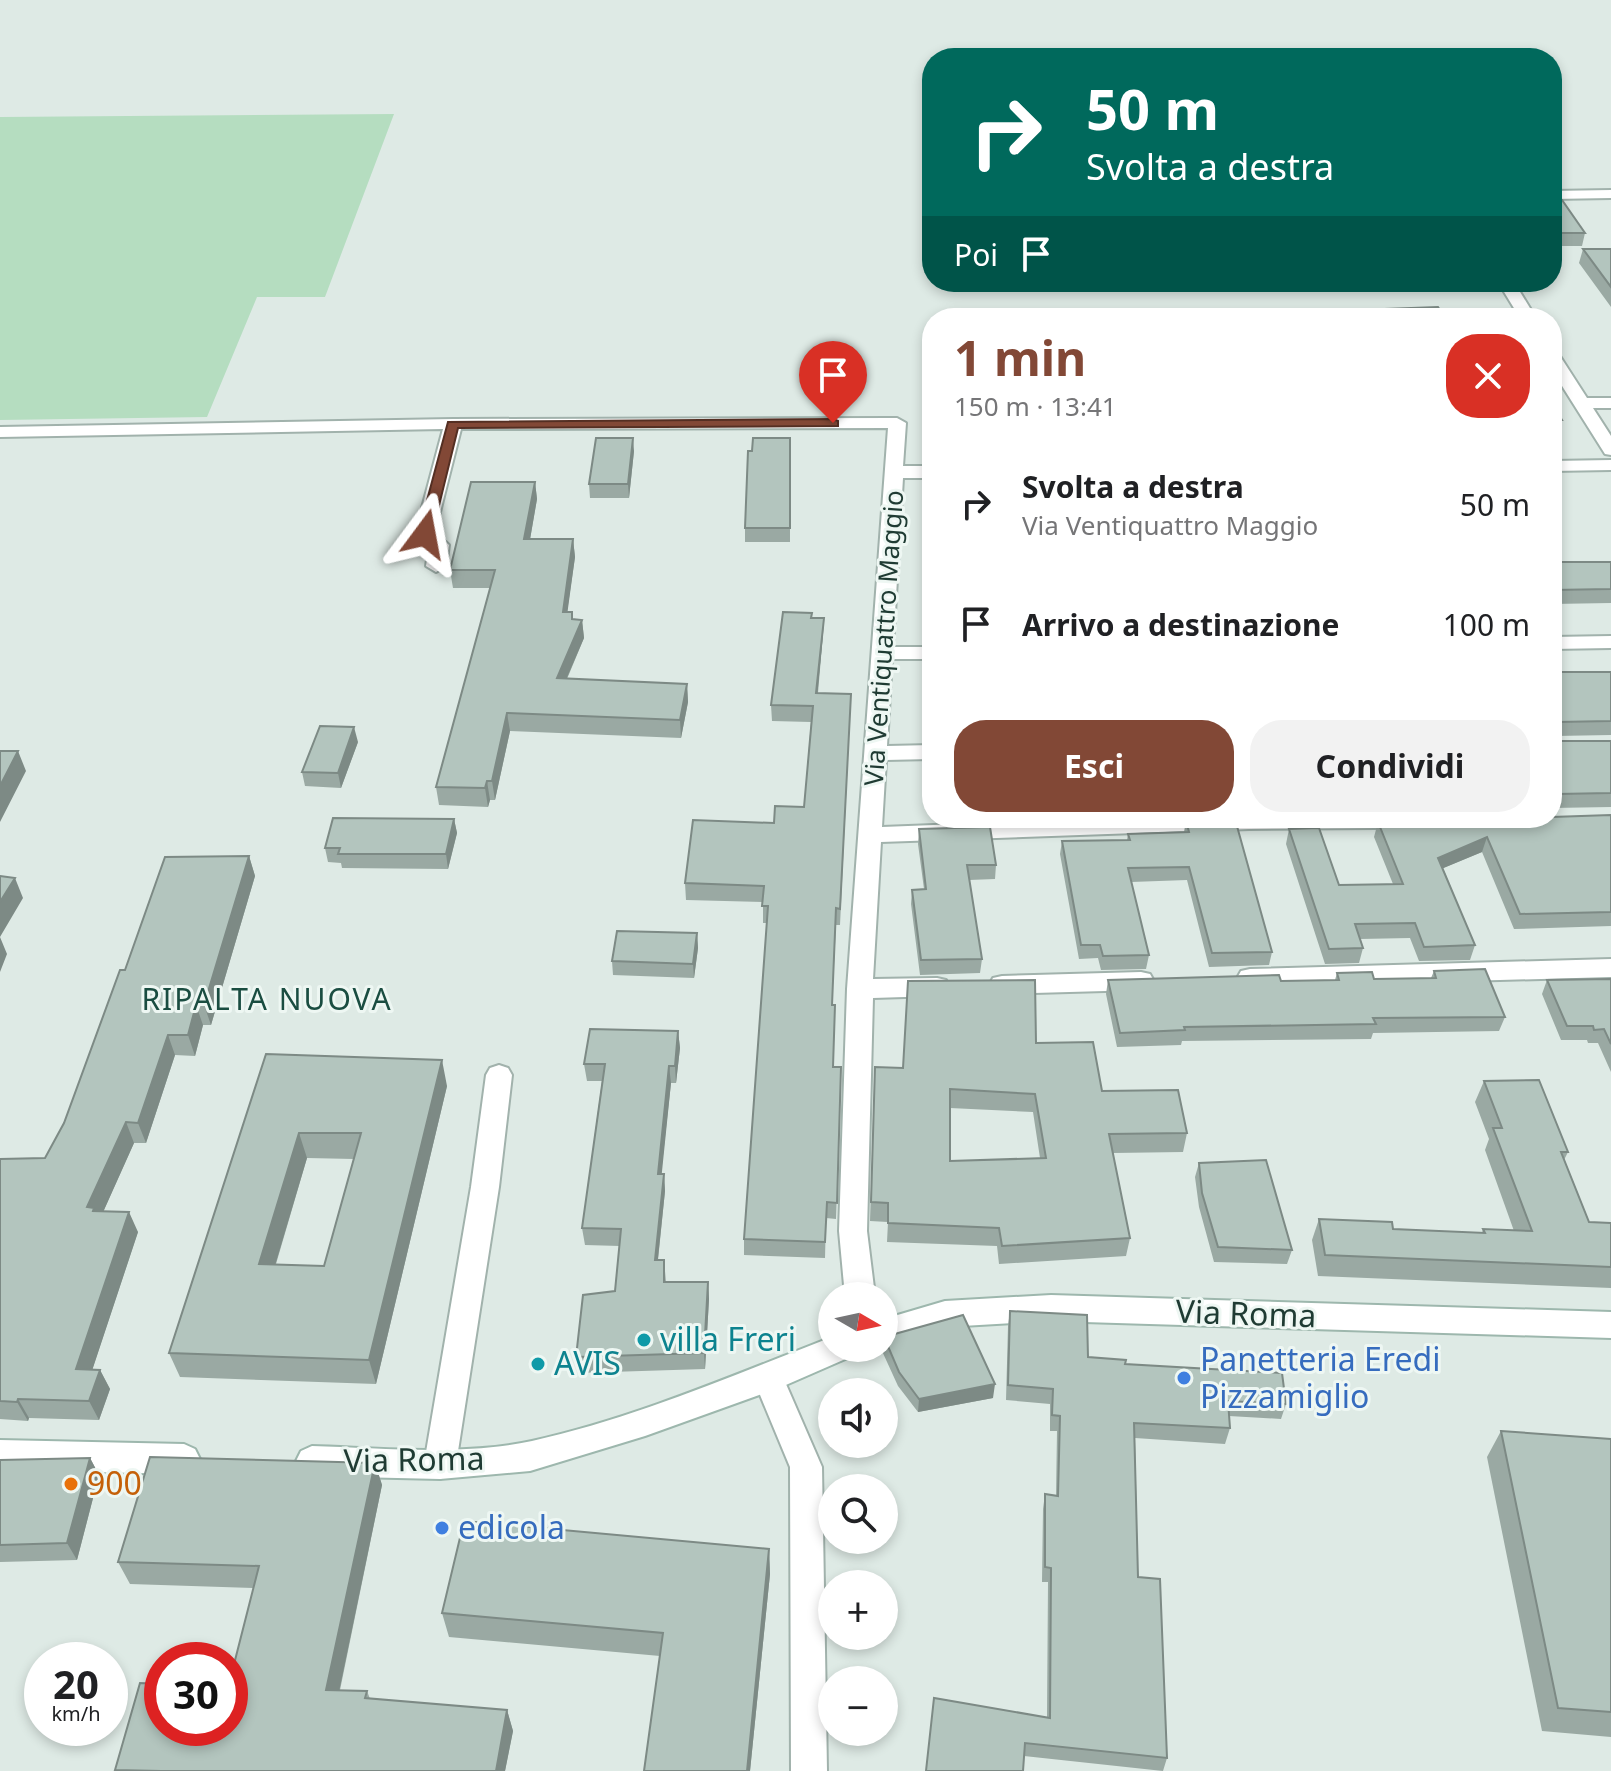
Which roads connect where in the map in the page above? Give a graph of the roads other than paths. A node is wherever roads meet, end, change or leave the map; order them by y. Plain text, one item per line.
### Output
1 (1581, 194) junction
2 (1611, 194) edge
3 (1562, 195) edge
4 (1601, 208) dead end
5 (1562, 373) edge
6 (1580, 403) junction
7 (1611, 403) edge
8 (453, 424) junction
9 (0, 432) edge
10 (1611, 450) edge
11 (1611, 465) edge
12 (1562, 466) edge
13 (895, 472) junction
14 (922, 472) edge
15 (436, 566) dead end
16 (1611, 642) edge
17 (1562, 643) edge
18 (883, 653) junction
19 (922, 653) edge
20 (922, 752) edge
21 (876, 753) junction
22 (1059, 828) edge
23 (869, 835) junction
24 (1611, 968) edge
25 (1227, 978) edge
26 (1163, 980) edge
27 (860, 989) junction
28 (499, 1075) dead end
29 (858, 1282) edge
30 (1611, 1325) edge
31 (898, 1328) edge
32 (818, 1357) edge
33 (768, 1378) junction
34 (0, 1455) edge
35 (220, 1459) edge
36 (283, 1461) edge
37 (440, 1464) junction
38 (809, 1771) edge

1 - 2 street
1 - 3 street
1 - 4 street
5 - 6 street
6 - 7 street
6 - 10 street
8 - 9 street, Via Ventiquattro Maggio
8 - 13 street, Via Ventiquattro Maggio
8 - 15 street
11 - 12 street
13 - 14 street
13 - 18 street, Via Ventiquattro Maggio
16 - 17 street
18 - 19 street
18 - 21 street, Via Ventiquattro Maggio
20 - 21 street
21 - 23 street, Via Ventiquattro Maggio
22 - 23 street
23 - 27 street, Via Ventiquattro Maggio
24 - 25 street
26 - 27 street
27 - 29 street, Via Ventiquattro Maggio
28 - 37 street
30 - 31 street, Via Roma
32 - 33 street, Via Roma
33 - 37 street, Via Roma
33 - 38 street
34 - 35 street
36 - 37 street, Via Roma

